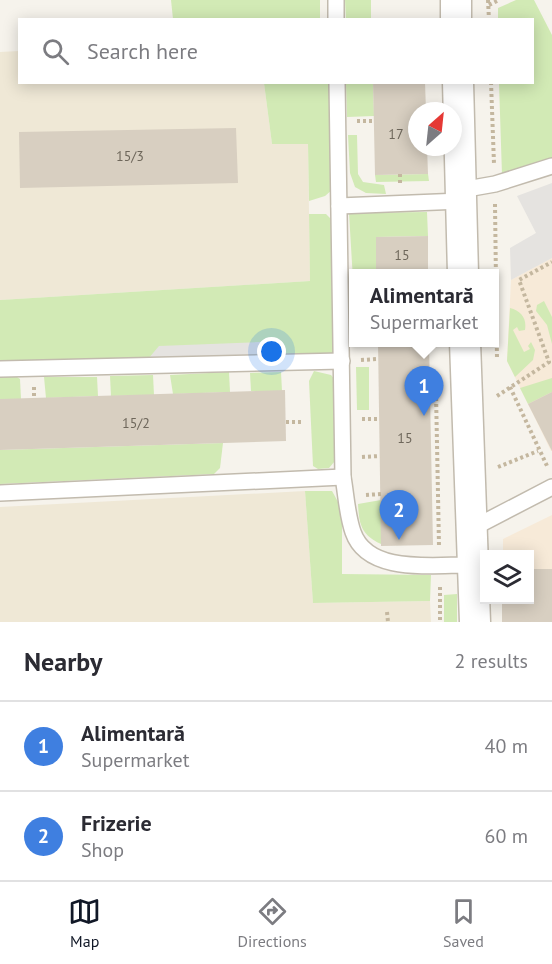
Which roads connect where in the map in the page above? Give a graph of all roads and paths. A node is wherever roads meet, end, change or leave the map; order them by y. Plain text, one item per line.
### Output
1 (336, 0) edge
2 (456, 0) edge
3 (499, 0) edge
4 (488, 2) edge
5 (336, 18) edge
6 (456, 18) edge
7 (489, 18) edge
8 (337, 84) edge
9 (458, 84) edge
10 (491, 84) edge
11 (552, 166) edge
12 (495, 184) junction
13 (461, 196) junction
14 (339, 206) junction
15 (552, 262) edge
16 (463, 269) edge
17 (496, 269) edge
18 (466, 347) edge
19 (497, 347) edge
20 (342, 361) junction
21 (497, 361) dead end
22 (0, 369) edge
23 (435, 384) dead end
24 (497, 385) dead end
25 (510, 387) junction
26 (497, 396) junction
27 (497, 408) dead end
28 (286, 422) dead end
29 (303, 422) dead end
30 (538, 451) junction
31 (498, 455) dead end
32 (498, 467) junction
33 (552, 473) edge
34 (343, 477) junction
35 (552, 487) edge
36 (0, 493) edge
37 (486, 522) junction
38 (439, 564) junction
39 (474, 565) junction
40 (387, 612) dead end
41 (388, 622) edge
42 (440, 622) edge
43 (475, 622) edge

1 - 5 lane
2 - 6 street
3 - 4 path
4 - 7 path
8 - 14 lane
9 - 13 street
10 - 12 path
11 - 12 lane
12 - 13 lane
12 - 17 path
13 - 14 lane
13 - 16 street
14 - 20 lane
15 - 25 path
18 - 37 street
19 - 21 path
20 - 22 lane
20 - 34 lane
23 - 38 path
24 - 26 path
25 - 26 path
25 - 30 path
26 - 27 path
28 - 29 path
30 - 32 path
30 - 33 path
31 - 32 path
32 - 37 path
34 - 36 lane
34 - 38 lane
35 - 37 lane
37 - 39 street
38 - 39 lane
38 - 42 path
39 - 43 street
40 - 41 path

